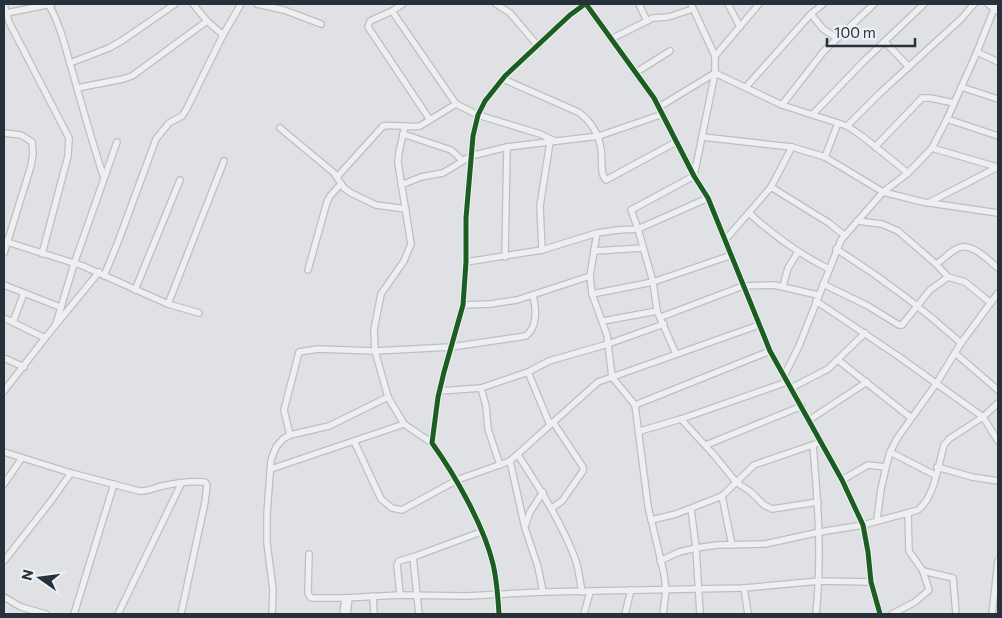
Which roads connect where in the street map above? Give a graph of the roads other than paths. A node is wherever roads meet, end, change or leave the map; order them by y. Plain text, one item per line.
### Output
1 (4, 4) edge
2 (51, 4) edge
3 (175, 4) edge
4 (193, 4) edge
5 (241, 4) edge
6 (257, 4) edge
7 (403, 4) edge
8 (496, 4) edge
9 (586, 4) edge
10 (639, 4) edge
11 (728, 4) edge
12 (759, 4) edge
13 (823, 4) edge
14 (874, 4) edge
15 (924, 4) edge
16 (974, 4) edge
17 (988, 4) edge
18 (692, 6) edge
19 (996, 8) edge
20 (392, 10) junction
21 (6, 13) junction
22 (811, 14) junction
23 (206, 20) junction
24 (648, 21) junction
25 (6, 23) edge
26 (321, 24) dead end
27 (740, 26) junction
28 (223, 34) junction
29 (837, 38) junction
30 (611, 39) junction
31 (885, 42) junction
32 (538, 46) junction
33 (670, 51) dead end
34 (977, 52) junction
35 (715, 56) junction
36 (998, 62) edge
37 (70, 63) junction
38 (909, 67) junction
39 (715, 72) junction
40 (635, 73) junction
41 (502, 80) junction
42 (746, 87) junction
43 (961, 87) junction
44 (77, 88) junction
45 (998, 99) edge
46 (456, 104) junction
47 (782, 104) junction
48 (954, 104) junction
49 (659, 107) junction
50 (478, 114) junction
51 (663, 114) junction
52 (813, 114) junction
53 (947, 119) junction
54 (430, 120) junction
55 (838, 123) junction
56 (405, 126) junction
57 (847, 126) junction
58 (280, 128) dead end
59 (4, 133) edge
60 (403, 134) junction
61 (599, 136) junction
62 (702, 136) junction
63 (998, 136) edge
64 (117, 142) dead end
65 (553, 142) junction
66 (676, 142) junction
67 (507, 147) junction
68 (792, 147) junction
69 (875, 147) junction
70 (932, 148) junction
71 (472, 156) junction
72 (825, 157) junction
73 (462, 160) junction
74 (224, 161) dead end
75 (997, 167) edge
76 (908, 174) junction
77 (694, 176) junction
78 (337, 177) junction
79 (104, 178) junction
80 (180, 180) dead end
81 (341, 184) junction
82 (401, 185) junction
83 (771, 187) junction
84 (883, 192) junction
85 (708, 198) junction
86 (928, 203) junction
87 (406, 209) junction
88 (750, 213) junction
89 (998, 214) edge
90 (857, 221) junction
91 (638, 229) junction
92 (597, 233) junction
93 (844, 235) junction
94 (726, 239) junction
95 (5, 242) edge
96 (643, 248) junction
97 (836, 249) junction
98 (542, 250) junction
99 (594, 251) junction
100 (798, 252) junction
101 (4, 253) edge
102 (42, 254) junction
103 (732, 255) junction
104 (505, 256) junction
105 (466, 262) junction
106 (74, 264) junction
107 (936, 264) junction
108 (998, 268) edge
109 (828, 269) junction
110 (308, 270) dead end
111 (101, 274) junction
112 (590, 276) junction
113 (948, 277) junction
114 (653, 282) junction
115 (823, 284) junction
116 (4, 285) edge
117 (743, 286) junction
118 (783, 286) junction
119 (135, 290) junction
120 (24, 293) junction
121 (592, 294) junction
122 (533, 295) junction
123 (997, 297) edge
124 (817, 298) junction
125 (991, 303) junction
126 (168, 304) junction
127 (463, 305) junction
128 (917, 306) junction
129 (60, 307) junction
130 (657, 310) junction
131 (199, 313) dead end
132 (661, 317) junction
133 (4, 318) edge
134 (13, 322) junction
135 (603, 322) junction
136 (56, 324) junction
137 (664, 324) junction
138 (759, 325) junction
139 (865, 333) junction
140 (45, 338) junction
141 (961, 343) junction
142 (608, 344) junction
143 (452, 347) junction
144 (375, 351) junction
145 (770, 351) junction
146 (955, 353) junction
147 (676, 354) junction
148 (4, 358) edge
149 (838, 360) junction
150 (24, 367) junction
151 (528, 372) junction
152 (784, 376) junction
153 (612, 377) junction
154 (867, 382) junction
155 (936, 384) junction
156 (789, 385) junction
157 (481, 388) junction
158 (998, 390) edge
159 (4, 391) edge
160 (440, 391) junction
161 (388, 397) junction
162 (998, 403) edge
163 (636, 405) junction
164 (802, 406) junction
165 (910, 417) junction
166 (983, 417) junction
167 (682, 419) junction
168 (809, 420) junction
169 (552, 423) junction
170 (404, 424) junction
171 (640, 431) junction
172 (290, 435) junction
173 (354, 441) junction
174 (998, 441) edge
175 (821, 442) junction
176 (432, 443) junction
177 (706, 445) junction
178 (813, 446) junction
179 (4, 452) edge
180 (890, 452) junction
181 (518, 454) junction
182 (22, 458) junction
183 (510, 461) junction
184 (500, 465) junction
185 (886, 466) junction
186 (937, 467) junction
187 (271, 469) junction
188 (71, 473) junction
189 (935, 475) junction
190 (457, 480) junction
191 (842, 480) junction
192 (998, 481) edge
193 (736, 482) junction
194 (4, 484) edge
195 (114, 484) junction
196 (181, 484) junction
197 (543, 492) junction
198 (722, 496) junction
199 (818, 502) junction
200 (552, 508) junction
201 (691, 509) junction
202 (908, 514) junction
203 (651, 520) junction
204 (877, 520) junction
205 (863, 525) junction
206 (525, 528) junction
207 (481, 532) junction
208 (820, 532) junction
209 (732, 545) junction
210 (696, 548) junction
211 (309, 554) dead end
212 (413, 557) junction
213 (4, 561) edge
214 (660, 561) junction
215 (998, 561) edge
216 (923, 571) junction
217 (820, 582) junction
218 (871, 582) junction
219 (744, 588) junction
220 (698, 589) junction
221 (631, 590) junction
222 (666, 590) junction
223 (543, 592) junction
224 (582, 592) junction
225 (590, 592) junction
226 (400, 594) junction
227 (418, 594) junction
228 (499, 594) junction
229 (373, 596) junction
230 (4, 597) edge
231 (347, 598) junction
232 (38, 613) edge
233 (46, 614) edge
234 (74, 614) edge
235 (118, 614) edge
236 (181, 614) edge
237 (272, 614) edge
238 (343, 614) edge
239 (347, 614) edge
240 (374, 614) edge
241 (419, 614) edge
242 (499, 614) edge
243 (584, 614) edge
244 (625, 614) edge
245 (663, 614) edge
246 (700, 614) edge
247 (748, 614) edge
248 (816, 614) edge
249 (880, 614) edge
250 (892, 614) edge
251 (956, 614) edge
252 (992, 614) edge

1 - 21 street
2 - 21 street
2 - 37 street
3 - 37 street
4 - 23 street
5 - 28 street
6 - 26 street
7 - 20 street
8 - 32 street
9 - 30 street
9 - 32 street
10 - 24 street
11 - 27 street
12 - 27 street
13 - 22 street
14 - 29 street
15 - 31 street
16 - 38 street
17 - 19 street
18 - 24 street
18 - 35 street
19 - 34 street
20 - 46 street
20 - 54 street
21 - 25 street
22 - 29 street
22 - 42 street
23 - 28 street
23 - 44 street
24 - 30 street
25 - 102 street
27 - 35 street
28 - 111 street
29 - 47 street
30 - 40 street
31 - 38 street
31 - 52 street
32 - 41 street
33 - 40 street
34 - 36 street
34 - 43 street
35 - 39 street
37 - 44 street
38 - 57 street
39 - 42 street
39 - 49 street
39 - 62 street
40 - 49 street
41 - 50 street
41 - 61 street
42 - 47 street
43 - 45 street
43 - 48 street
44 - 79 street
46 - 50 street
46 - 54 street
47 - 52 street
48 - 53 street
48 - 69 street
49 - 51 street
50 - 65 street
50 - 71 street
51 - 61 street
51 - 66 street
52 - 55 street
53 - 63 street
53 - 70 street
54 - 56 street
55 - 57 street
55 - 72 street
56 - 60 street
56 - 78 street
57 - 69 street
58 - 78 street
59 - 95 street
60 - 73 street
60 - 82 street
61 - 65 street
61 - 66 street
62 - 68 street
62 - 77 street
64 - 79 street
65 - 67 street
65 - 98 street
66 - 77 street
67 - 71 street
67 - 104 street
68 - 72 street
68 - 83 street
69 - 76 street
70 - 75 street
70 - 76 street
71 - 73 street
71 - 105 street
72 - 84 street
73 - 82 street
74 - 126 street
75 - 86 street
76 - 84 street
77 - 85 street
77 - 91 street
78 - 81 street
79 - 106 street
80 - 119 street
81 - 87 street
81 - 110 street
82 - 87 street
83 - 88 street
83 - 93 street
84 - 86 street
84 - 90 street
85 - 91 street
85 - 94 street
86 - 89 street
87 - 144 street
88 - 94 street
88 - 100 street
90 - 93 street
90 - 107 street
91 - 92 street
91 - 96 street
92 - 98 street
92 - 99 street
93 - 97 street
94 - 103 street
95 - 101 street
95 - 102 street
96 - 99 street
96 - 114 street
97 - 109 street
97 - 128 street
98 - 104 street
99 - 112 street
100 - 109 street
100 - 118 street
102 - 106 street
103 - 114 street
103 - 117 street
104 - 105 street
105 - 127 street
106 - 111 street
106 - 129 street
107 - 108 street
107 - 113 street
109 - 115 street
111 - 119 street
111 - 136 street
112 - 121 street
112 - 122 street
113 - 125 street
113 - 128 street
114 - 121 street
114 - 130 street
115 - 124 street
115 - 128 street
116 - 120 street
117 - 118 street
117 - 132 street
117 - 138 street
118 - 124 street
119 - 126 street
120 - 129 street
120 - 134 street
121 - 135 street
122 - 127 street
122 - 143 street
123 - 125 street
124 - 139 street
124 - 152 street
125 - 141 street
126 - 131 street
127 - 143 street
128 - 141 street
129 - 136 street
130 - 132 street
130 - 135 street
132 - 137 street
133 - 134 street
134 - 140 street
135 - 142 street
136 - 140 street
137 - 142 street
137 - 147 street
138 - 145 street
138 - 147 street
139 - 149 street
139 - 155 street
140 - 150 street
141 - 146 street
142 - 151 street
142 - 153 street
143 - 144 street
143 - 160 street
144 - 161 street
144 - 172 street
145 - 152 street
145 - 163 street
146 - 155 street
146 - 158 street
147 - 153 street
148 - 150 street
149 - 154 street
149 - 156 street
150 - 159 street
151 - 157 street
151 - 169 street
152 - 156 street
153 - 163 street
153 - 169 street
154 - 165 street
154 - 168 street
155 - 165 street
155 - 166 street
156 - 164 street
156 - 167 street
157 - 160 street
157 - 184 street
160 - 176 street
161 - 170 street
161 - 172 street
162 - 166 street
163 - 171 street
164 - 168 street
164 - 177 street
165 - 180 street
166 - 174 street
166 - 186 street
167 - 171 street
167 - 177 street
168 - 175 street
169 - 181 street
169 - 200 street
170 - 173 street
170 - 176 street
171 - 203 street
172 - 187 street
173 - 187 street
173 - 190 street
175 - 178 street
175 - 191 street
176 - 190 street
177 - 193 street
178 - 193 street
178 - 199 street
179 - 182 street
180 - 185 street
180 - 189 street
181 - 183 street
181 - 197 street
182 - 188 street
182 - 194 street
183 - 184 street
183 - 206 street
184 - 190 street
185 - 191 street
185 - 204 street
186 - 189 street
186 - 192 street
187 - 237 street
188 - 195 street
188 - 213 street
189 - 202 street
190 - 207 street
191 - 205 street
193 - 198 street
193 - 199 street
195 - 196 street
195 - 234 street
196 - 235 street
196 - 236 street
197 - 200 street
197 - 206 street
198 - 201 street
198 - 209 street
199 - 208 street
200 - 224 street
201 - 203 street
201 - 210 street
202 - 204 street
202 - 216 street
203 - 214 street
204 - 205 street
205 - 208 street
205 - 218 street
206 - 223 street
207 - 212 street
207 - 228 street
208 - 209 street
208 - 217 street
209 - 210 street
210 - 214 street
210 - 220 street
211 - 231 street
212 - 226 street
212 - 227 street
214 - 222 street
215 - 252 street
216 - 250 street
216 - 251 street
217 - 218 street
217 - 219 street
217 - 248 street
218 - 249 street
219 - 220 street
219 - 247 street
220 - 222 street
220 - 246 street
221 - 222 street
221 - 225 street
221 - 244 street
222 - 245 street
223 - 224 street
223 - 228 street
224 - 225 street
225 - 243 street
226 - 227 street
226 - 229 street
227 - 228 street
227 - 241 street
228 - 242 street
229 - 231 street
229 - 240 street
230 - 232 street
231 - 238 street
231 - 239 street
232 - 233 street

